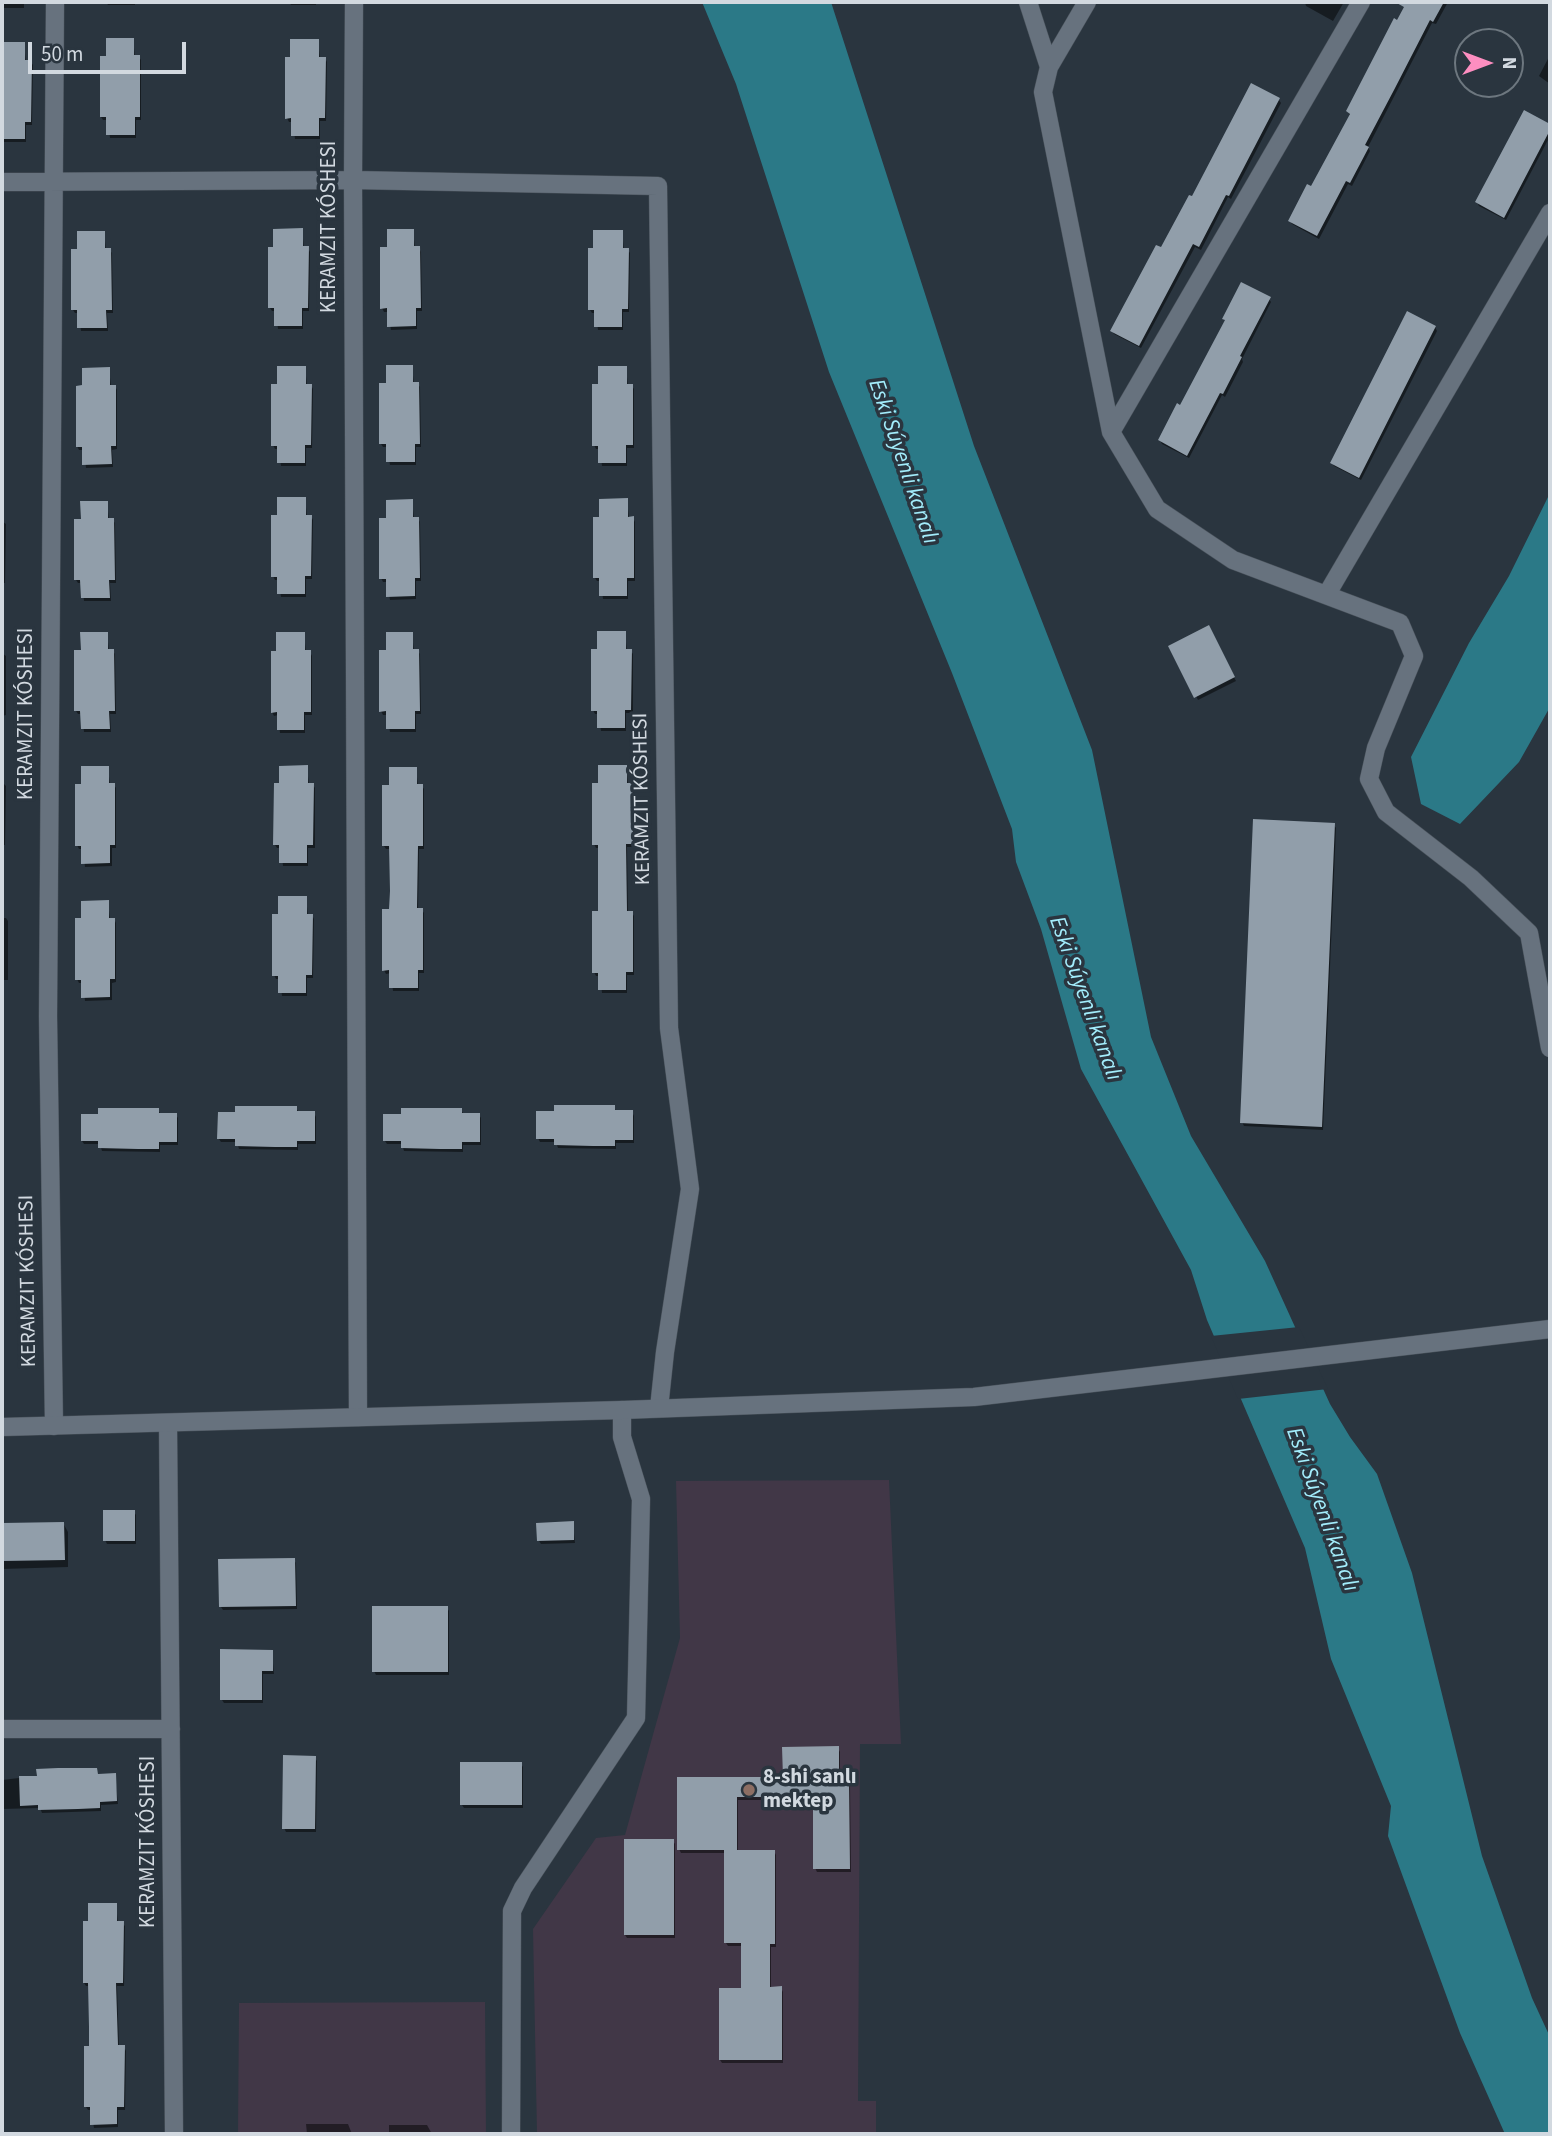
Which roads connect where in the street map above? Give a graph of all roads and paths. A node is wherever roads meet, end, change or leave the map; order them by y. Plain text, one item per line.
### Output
1 (55, 2) edge
2 (354, 2) edge
3 (1028, 2) edge
4 (1087, 2) edge
5 (1361, 2) edge
6 (1049, 67) junction
7 (352, 180) junction
8 (2, 182) edge
9 (53, 183) junction
10 (1550, 213) edge
11 (1111, 432) junction
12 (1327, 594) junction
13 (1550, 1048) edge
14 (1550, 1329) edge
15 (659, 1408) junction
16 (622, 1410) junction
17 (359, 1417) junction
18 (168, 1423) junction
19 (54, 1426) junction
20 (2, 1427) edge
21 (2, 1729) edge
22 (171, 1729) junction
23 (174, 2134) edge
24 (511, 2134) edge

1 - 9 street, KERAMZIT KÓSHESI
2 - 7 street, KERAMZIT KÓSHESI
3 - 6 street
4 - 6 street
5 - 11 street
6 - 11 street
7 - 9 street
7 - 15 street, KERAMZIT KÓSHESI
7 - 17 street, KERAMZIT KÓSHESI
8 - 9 street
9 - 19 street, KERAMZIT KÓSHESI
10 - 12 street
11 - 12 street
12 - 13 street
14 - 15 street
15 - 16 street
16 - 17 street
16 - 24 street
17 - 18 street
18 - 19 street
18 - 22 street, KERAMZIT KÓSHESI
19 - 20 street
21 - 22 street
22 - 23 street, KERAMZIT KÓSHESI

